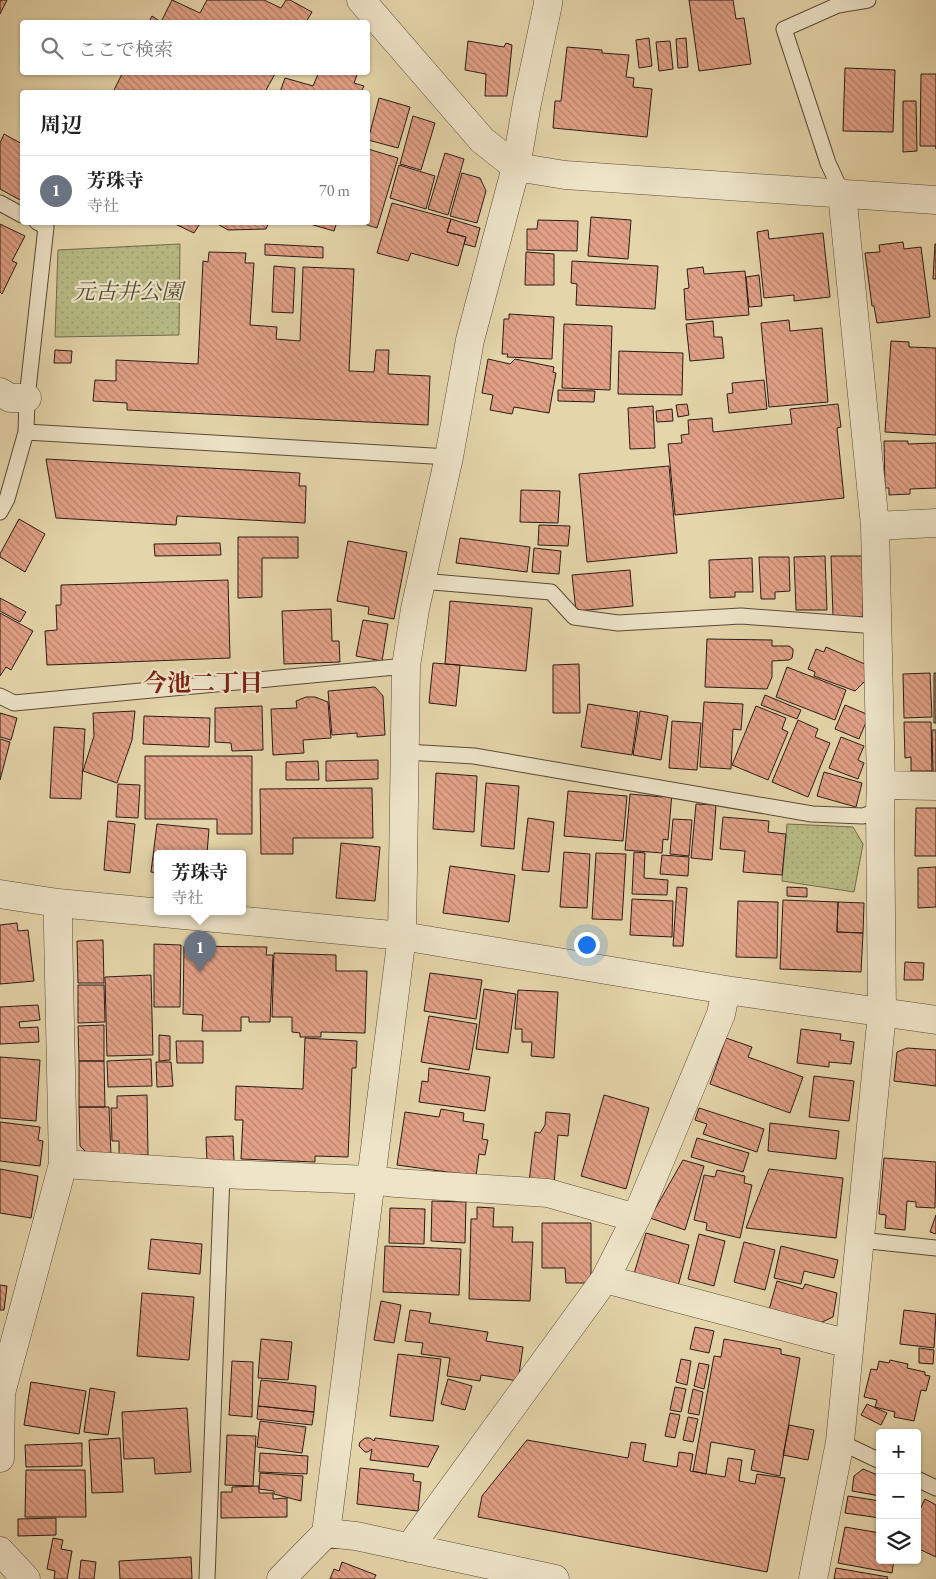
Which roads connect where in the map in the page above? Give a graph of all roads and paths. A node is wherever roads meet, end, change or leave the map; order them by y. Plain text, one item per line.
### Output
1 (361, 0) edge
2 (548, 0) edge
3 (868, 0) edge
4 (516, 167) junction
5 (842, 193) junction
6 (936, 200) edge
7 (0, 203) edge
8 (20, 214) edge
9 (42, 225) edge
10 (0, 392) edge
11 (26, 398) junction
12 (26, 432) junction
13 (449, 457) junction
14 (0, 512) edge
15 (936, 523) edge
16 (875, 526) junction
17 (421, 581) junction
18 (877, 626) junction
19 (406, 666) junction
20 (0, 696) edge
21 (406, 752) junction
22 (936, 786) edge
23 (880, 798) junction
24 (0, 894) edge
25 (58, 903) junction
26 (154, 912) edge
27 (183, 915) edge
28 (402, 936) junction
29 (726, 990) junction
30 (882, 1013) junction
31 (936, 1020) edge
32 (63, 1164) junction
33 (222, 1174) junction
34 (370, 1180) junction
35 (636, 1218) junction
36 (860, 1240) junction
37 (936, 1248) edge
38 (605, 1280) junction
39 (849, 1344) junction
40 (840, 1442) junction
41 (0, 1458) edge
42 (876, 1459) edge
43 (921, 1481) edge
44 (936, 1488) edge
45 (326, 1533) junction
46 (409, 1548) junction
47 (0, 1551) edge
48 (26, 1579) edge
49 (208, 1579) edge
50 (281, 1579) edge
51 (555, 1579) edge
52 (813, 1579) edge

1 - 4 street
2 - 4 street
3 - 5 lane
4 - 5 street
4 - 13 street
5 - 6 street
5 - 16 street
7 - 8 lane
9 - 11 lane
10 - 11 street
11 - 12 lane
12 - 13 lane
12 - 14 lane
13 - 17 street
15 - 16 street
16 - 18 street
17 - 18 lane
17 - 19 street
18 - 23 street
19 - 20 lane
19 - 21 street
21 - 23 lane
21 - 28 street
22 - 23 street
23 - 30 street
24 - 25 street
25 - 26 street
25 - 32 street
27 - 28 street
28 - 29 street
28 - 34 street
29 - 30 street
29 - 35 street
30 - 31 street
30 - 36 street
32 - 33 street
32 - 41 street
33 - 34 street
33 - 49 lane
34 - 35 street
34 - 45 street
35 - 38 street
36 - 37 lane
36 - 39 street
38 - 39 street
38 - 46 street
39 - 40 street
40 - 42 lane
40 - 52 street
43 - 44 lane
45 - 46 street
45 - 50 street
46 - 51 street
47 - 48 street

